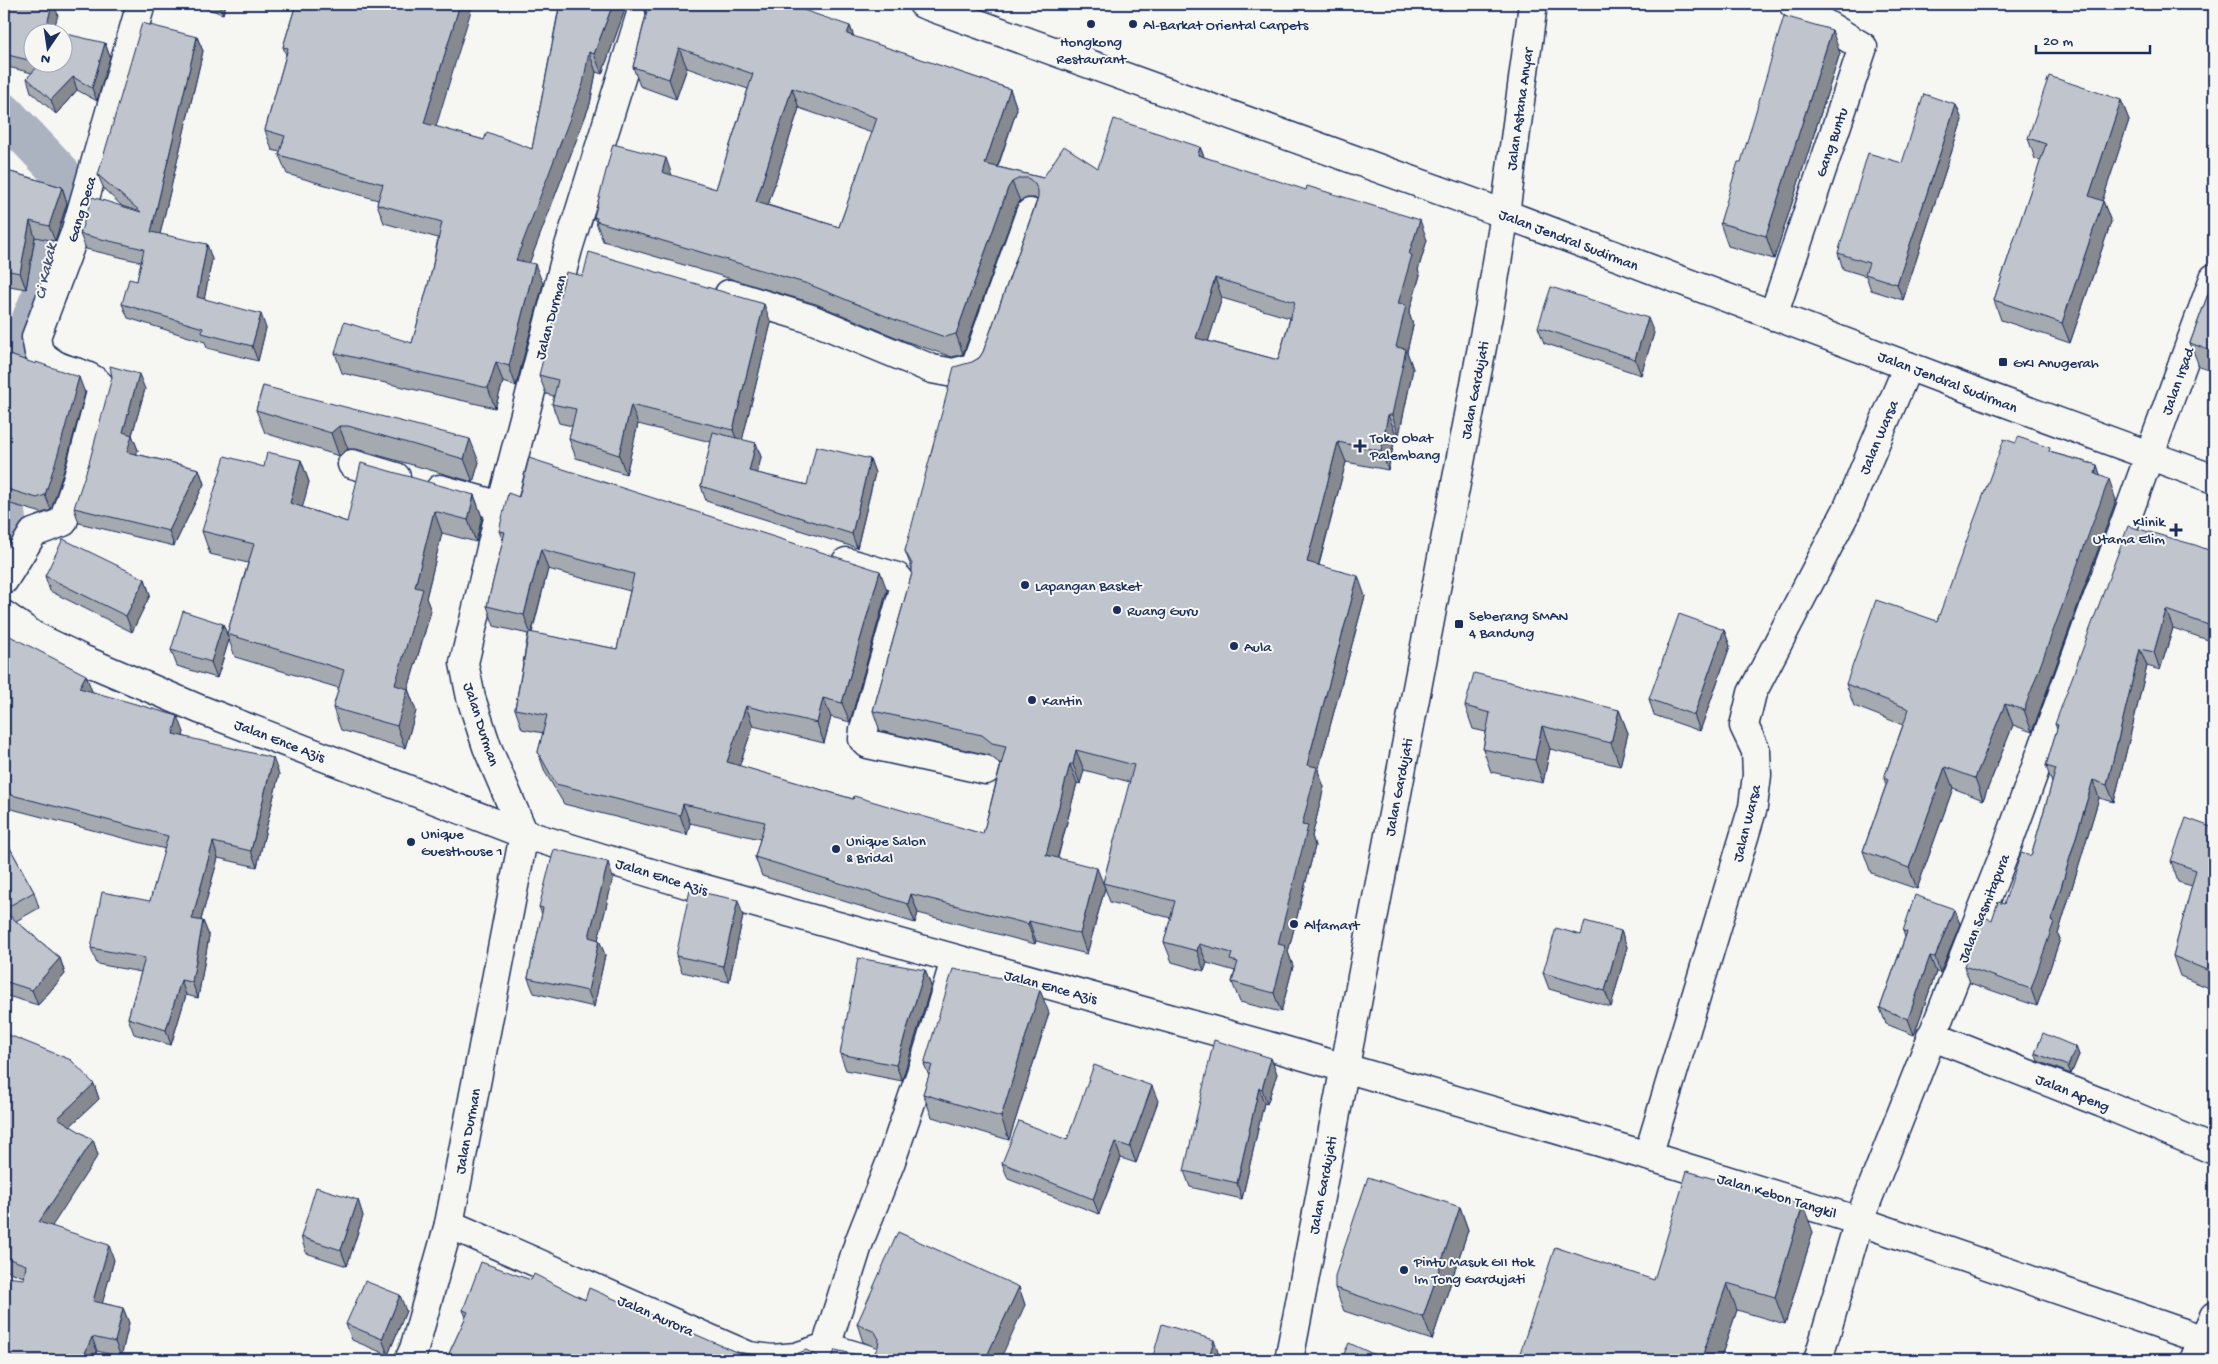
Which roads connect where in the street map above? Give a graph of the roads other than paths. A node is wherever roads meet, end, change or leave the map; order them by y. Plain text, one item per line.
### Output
1 (141, 4) edge
2 (644, 4) edge
3 (923, 4) edge
4 (1533, 4) edge
5 (1793, 4) edge
6 (1030, 213) edge
7 (1505, 214) junction
8 (2214, 278) edge
9 (706, 288) edge
10 (1774, 316) junction
11 (1908, 366) junction
12 (514, 454) junction
13 (2150, 455) junction
14 (352, 464) dead end
15 (542, 464) edge
16 (2214, 479) edge
17 (501, 506) junction
18 (821, 554) edge
19 (4, 580) edge
20 (4, 615) edge
21 (986, 770) dead end
22 (524, 834) junction
23 (955, 960) junction
24 (1932, 1036) junction
25 (1344, 1068) junction
26 (2214, 1150) edge
27 (1648, 1156) junction
28 (1859, 1221) junction
29 (449, 1224) junction
30 (2207, 1341) edge
31 (826, 1347) junction
32 (409, 1360) edge
33 (870, 1360) edge
34 (1289, 1360) edge
35 (1818, 1360) edge

1 - 19 street, Gang Deca
2 - 12 street, Jalan Durman
3 - 7 street, Jalan Jendral Sudirman
4 - 7 street, Jalan Astana Anyar
5 - 10 street, Gang Buntu
6 - 9 street
7 - 10 street, Jalan Jendral Sudirman
7 - 25 street, Jalan Gardujati
8 - 13 street, Jalan Irsad
10 - 11 street, Jalan Jendral Sudirman
11 - 13 street, Jalan Jendral Sudirman
11 - 27 street, Jalan Warsa
12 - 15 street
12 - 17 street, Jalan Durman
13 - 16 street, Jalan Jendral Sudirman
13 - 24 street, Jalan Sasmitapura
14 - 17 street
17 - 22 street, Jalan Durman
18 - 21 street
20 - 22 street, Jalan Ence Azis
22 - 23 street, Jalan Ence Azis
22 - 29 street, Jalan Durman
23 - 25 street, Jalan Ence Azis
23 - 31 street
24 - 26 street, Jalan Apeng
24 - 28 street, Jalan Sasmitapura
25 - 27 street, Jalan Kebon Tangkil
25 - 34 street, Jalan Gardujati
27 - 28 street, Jalan Kebon Tangkil
28 - 30 street, Jalan Kebon Tangkil
28 - 35 street, Jalan Sasmitapura
29 - 31 street, Jalan Aurora
29 - 32 street, Jalan Durman
31 - 33 street

